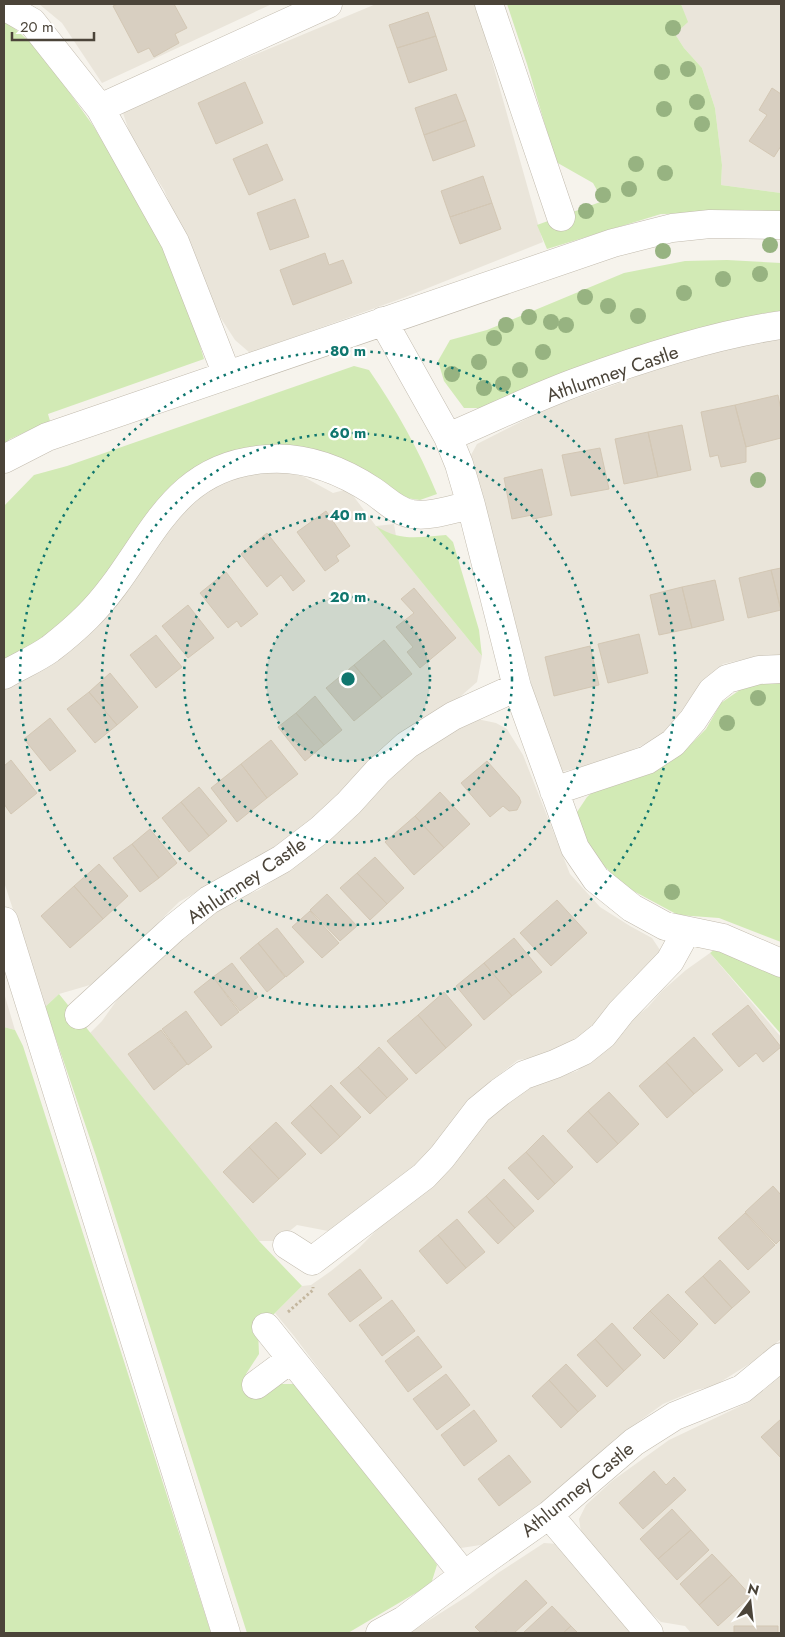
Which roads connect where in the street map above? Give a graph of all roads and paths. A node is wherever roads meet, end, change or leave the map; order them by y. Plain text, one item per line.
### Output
1 (328, 4) edge
2 (489, 4) edge
3 (4, 6) edge
4 (100, 108) junction
5 (561, 217) dead end
6 (781, 224) edge
7 (383, 321) junction
8 (781, 325) edge
9 (227, 376) junction
10 (448, 437) junction
11 (4, 459) edge
12 (471, 505) junction
13 (781, 669) edge
14 (4, 675) edge
15 (517, 687) junction
16 (554, 791) junction
17 (4, 921) edge
18 (686, 932) junction
19 (781, 963) edge
20 (79, 1015) dead end
21 (287, 1245) dead end
22 (312, 1261) junction
23 (266, 1327) joint
24 (781, 1357) edge
25 (291, 1360) junction
26 (256, 1385) dead end
27 (549, 1514) junction
28 (464, 1575) junction
29 (226, 1633) edge
30 (380, 1633) edge
31 (649, 1633) edge

1 - 4 street
2 - 5 street
3 - 4 street
4 - 9 street
6 - 7 street
7 - 9 street
7 - 10 street
8 - 10 street, Athlumney Castle
9 - 11 street
10 - 12 street
12 - 14 street
12 - 15 street
13 - 16 street
15 - 16 street
15 - 20 street, Athlumney Castle
16 - 18 street
17 - 29 street
18 - 19 street
18 - 22 street
21 - 22 street
22 - 23 path
23 - 25 street
24 - 27 street, Athlumney Castle
25 - 26 street
25 - 28 street
27 - 28 street, Athlumney Castle
27 - 31 street
28 - 30 street, Athlumney Castle

